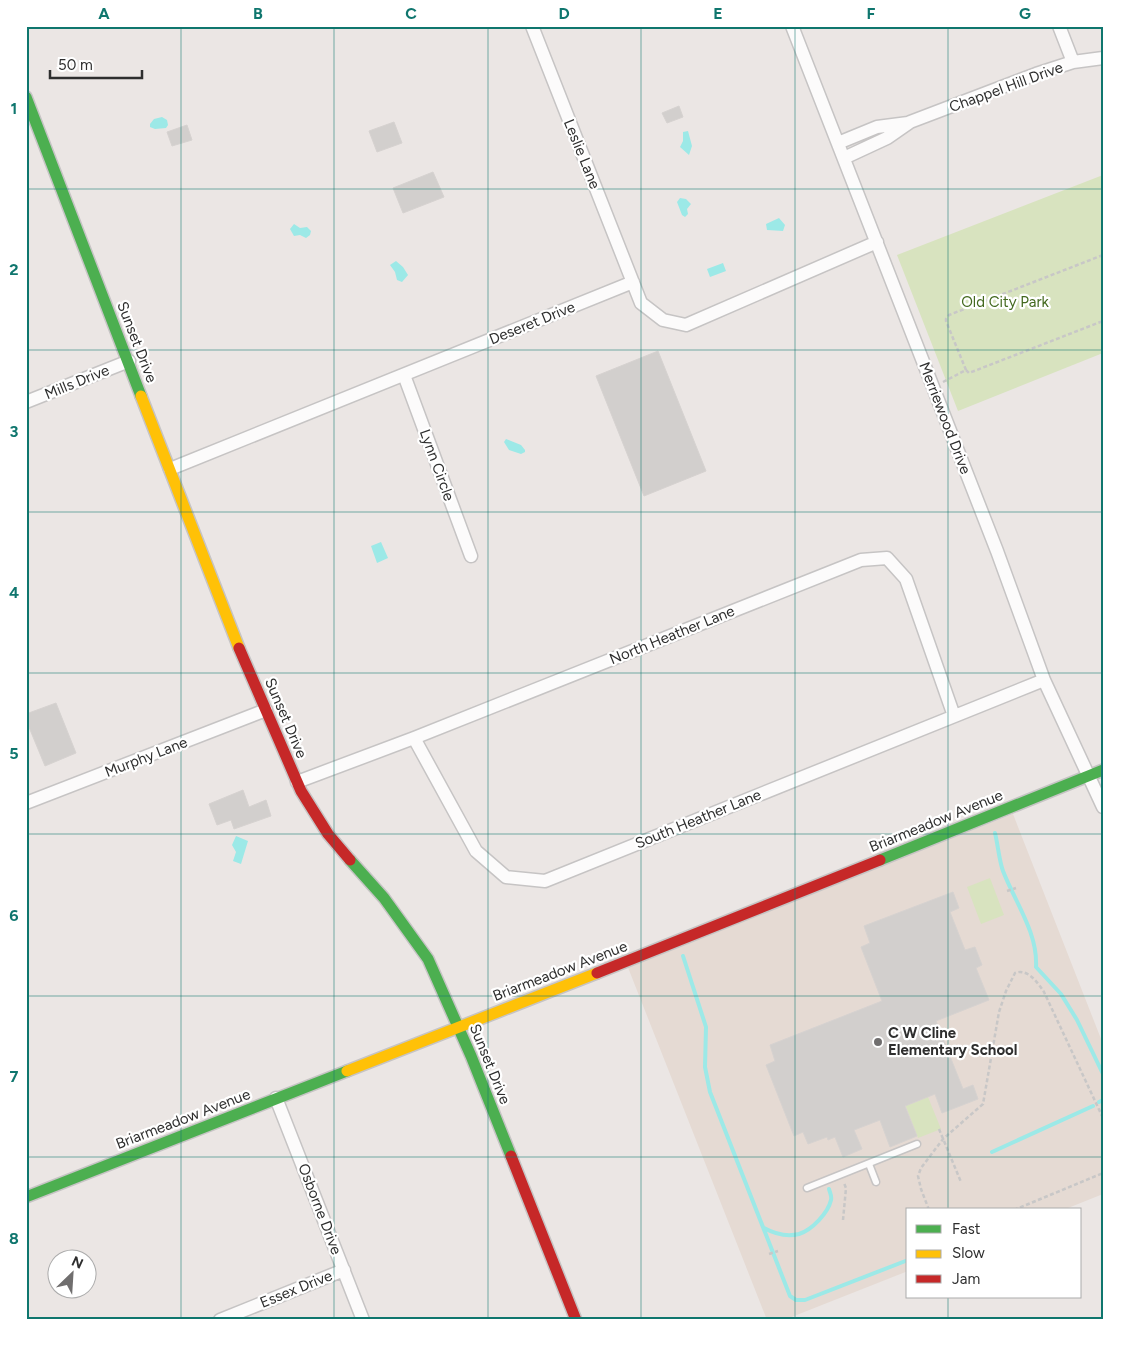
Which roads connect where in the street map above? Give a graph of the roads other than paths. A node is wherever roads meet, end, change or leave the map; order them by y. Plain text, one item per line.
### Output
1 (532, 26) edge
2 (792, 26) edge
3 (1059, 26) edge
4 (1103, 58) edge
5 (1073, 62) junction
6 (26, 96) edge
7 (910, 122) junction
8 (838, 143) junction
9 (844, 158) junction
10 (877, 242) junction
11 (633, 282) junction
12 (129, 361) junction
13 (404, 375) junction
14 (26, 402) edge
15 (170, 469) junction
16 (471, 556) dead end
17 (1044, 680) junction
18 (266, 710) junction
19 (954, 716) junction
20 (414, 738) junction
21 (1103, 770) edge
22 (1088, 776) junction
23 (297, 782) junction
24 (26, 803) edge
25 (1103, 807) edge
26 (458, 1027) junction
27 (276, 1098) junction
28 (916, 1144) dead end
29 (869, 1164) junction
30 (876, 1182) dead end
31 (807, 1188) dead end
32 (26, 1197) edge
33 (344, 1270) junction
34 (220, 1320) edge
35 (363, 1320) edge
36 (576, 1320) edge

1 - 11 street, Leslie Lane
2 - 8 street, Merriewood Drive
3 - 5 street
4 - 5 street, Chappel Hill Drive
5 - 7 street, Chappel Hill Drive
6 - 12 street, Sunset Drive
7 - 8 street, Chappel Hill Drive
7 - 9 street, Chappel Hill Drive
8 - 9 street, Merriewood Drive
9 - 10 street, Merriewood Drive
10 - 11 street
10 - 17 street, Merriewood Drive
11 - 13 street, Deseret Drive
12 - 14 street, Mills Drive
12 - 15 street, Sunset Drive
13 - 15 street, Deseret Drive
13 - 16 street, Lynn Circle
15 - 18 street, Sunset Drive
17 - 19 street, South Heather Lane
17 - 22 street, Merriewood Drive
18 - 23 street, Sunset Drive
18 - 24 street, Murphy Lane
19 - 20 street, South Heather Lane
19 - 20 street, North Heather Lane
20 - 23 street, North Heather Lane
21 - 22 street, Briarmeadow Avenue
22 - 25 street, Merriewood Drive
22 - 26 street, Briarmeadow Avenue
23 - 26 street, Sunset Drive
26 - 27 street, Briarmeadow Avenue
26 - 36 street, Sunset Drive
27 - 32 street, Briarmeadow Avenue
27 - 33 street, Osborne Drive
28 - 29 lane
29 - 30 lane
29 - 31 lane
33 - 34 street, Essex Drive
33 - 35 street, Osborne Drive

